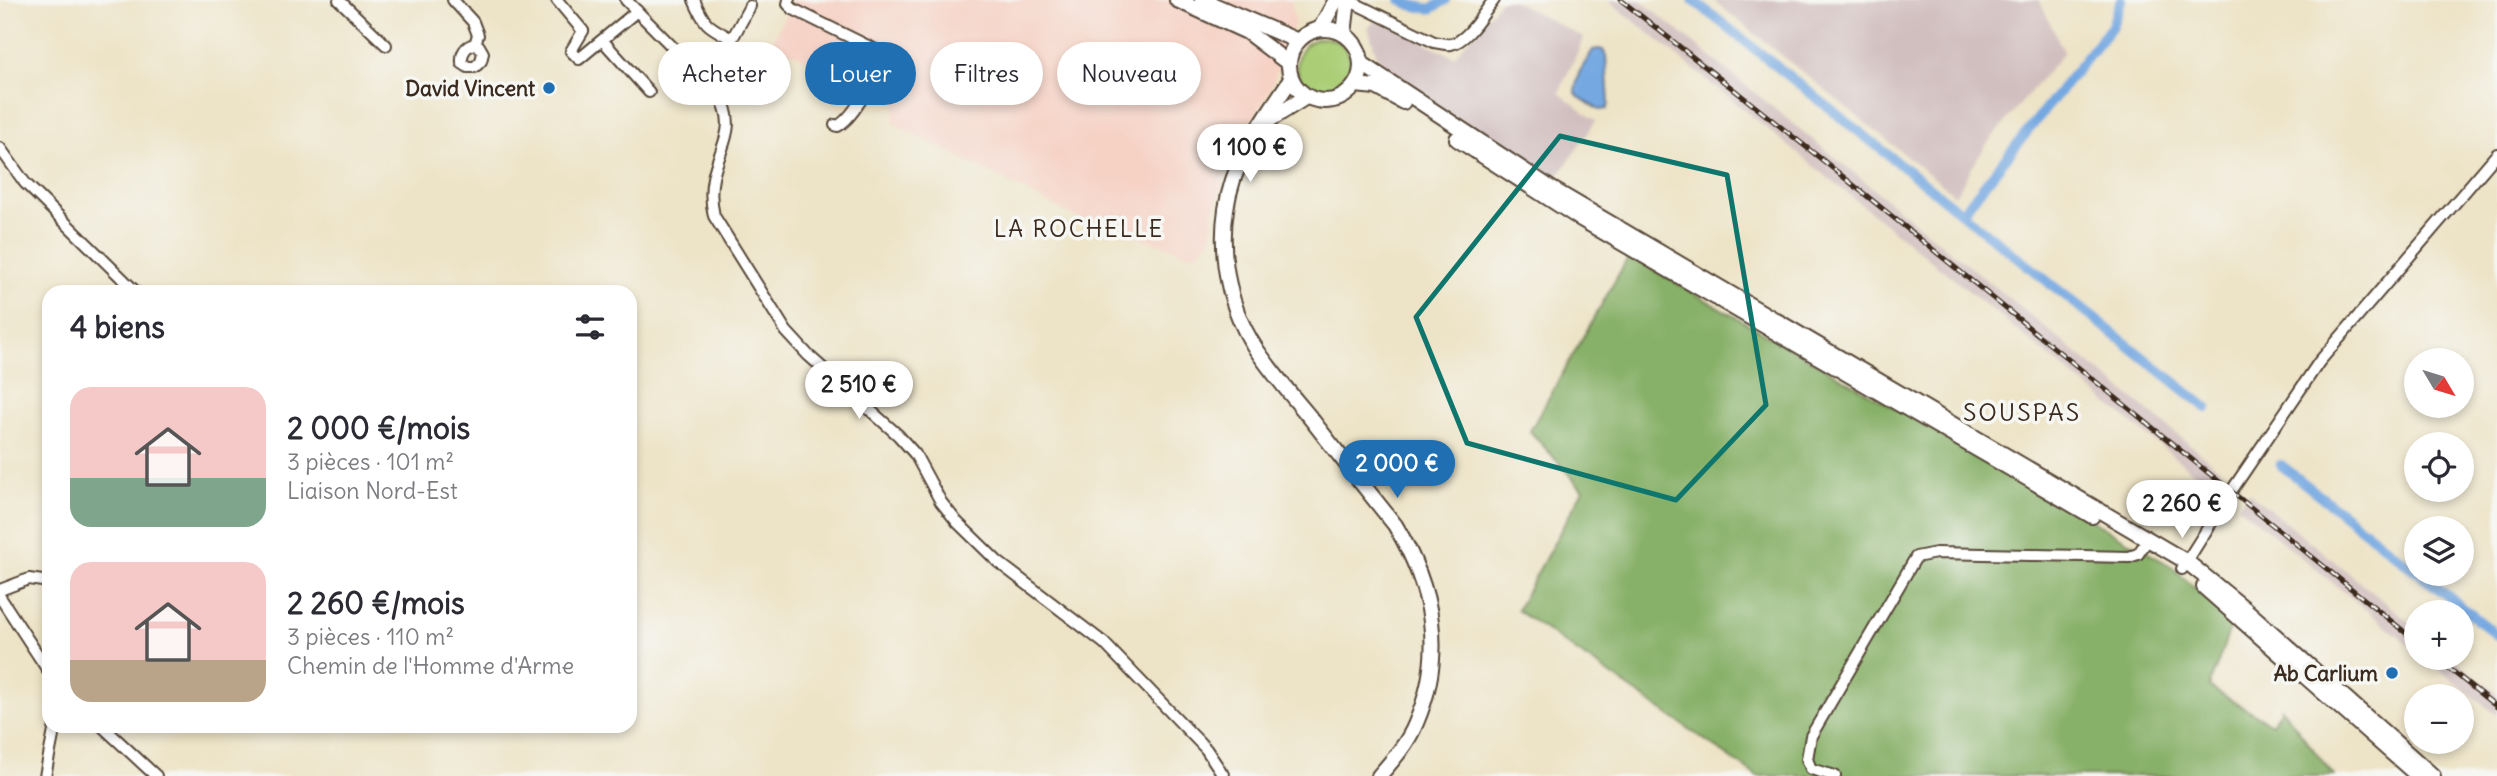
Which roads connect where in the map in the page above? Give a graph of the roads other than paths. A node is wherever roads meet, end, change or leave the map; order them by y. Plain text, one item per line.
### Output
1 (339, 0) edge
2 (453, 0) edge
3 (557, 0) edge
4 (627, 0) edge
5 (694, 0) edge
6 (789, 0) edge
7 (1177, 0) edge
8 (1202, 0) edge
9 (1336, 0) edge
10 (1348, 0) edge
11 (1494, 0) edge
12 (750, 6) dead end
13 (637, 11) junction
14 (1320, 29) junction
15 (583, 30) junction
16 (1344, 34) junction
17 (732, 39) junction
18 (1298, 41) junction
19 (732, 42) edge
20 (601, 43) junction
21 (386, 45) dead end
22 (1288, 63) junction
23 (1362, 63) junction
24 (468, 67) dead end
25 (1291, 79) junction
26 (1355, 85) junction
27 (649, 92) dead end
28 (1306, 97) junction
29 (835, 125) dead end
30 (1259, 127) junction
31 (0, 148) edge
32 (2497, 154) edge
33 (129, 285) edge
34 (2146, 542) junction
35 (2185, 565) junction
36 (42, 581) edge
37 (0, 590) edge
38 (0, 597) edge
39 (0, 611) edge
40 (12, 618) junction
41 (42, 662) edge
42 (54, 733) edge
43 (110, 733) edge
44 (45, 776) edge
45 (156, 776) edge
46 (1224, 776) edge
47 (1379, 776) edge
48 (1835, 776) edge
49 (2418, 776) edge
50 (2433, 776) edge

1 - 21 street
2 - 24 street
3 - 15 street
4 - 13 street
5 - 17 street
6 - 29 street
7 - 22 main road
8 - 18 main road
9 - 14 main road
10 - 11 street
10 - 16 main road
12 - 17 street
13 - 20 street
13 - 46 street
14 - 16 main road
14 - 18 main road
15 - 20 street
15 - 20 street
16 - 23 main road
17 - 19 street
18 - 22 main road
20 - 27 street
22 - 25 main road
23 - 26 main road
23 - 34 main road
25 - 28 main road
25 - 30 main road
26 - 28 main road
26 - 34 main road
28 - 30 main road
30 - 47 main road
31 - 33 street
32 - 35 street
34 - 35 main road
34 - 48 street
35 - 49 main road
35 - 50 main road
36 - 37 street
38 - 40 street
39 - 40 street
40 - 41 street
42 - 44 street
43 - 45 street

